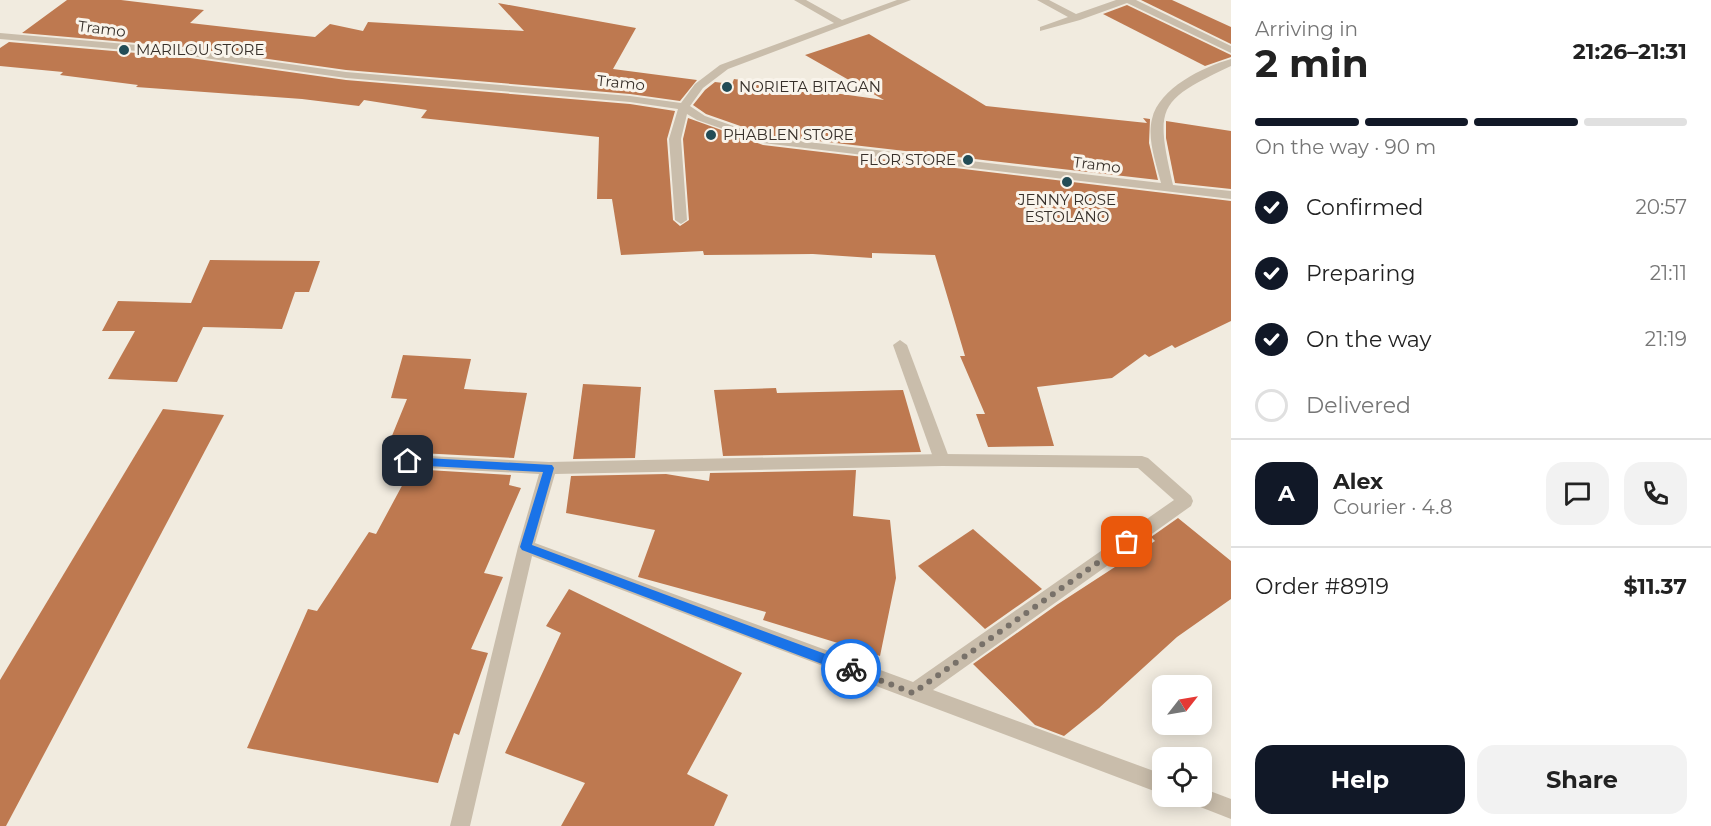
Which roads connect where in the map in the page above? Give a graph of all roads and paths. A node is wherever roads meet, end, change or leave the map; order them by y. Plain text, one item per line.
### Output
1 (799, 0) edge
2 (906, 0) edge
3 (1042, 0) edge
4 (1127, 0) edge
5 (1077, 18) junction
6 (843, 24) junction
7 (1043, 29) dead end
8 (0, 36) edge
9 (1231, 50) edge
10 (1231, 62) edge
11 (684, 107) junction
12 (1168, 189) junction
13 (1231, 195) edge
14 (681, 220) dead end
15 (900, 345) dead end
16 (942, 460) junction
17 (408, 461) dead end
18 (549, 468) junction
19 (526, 547) junction
20 (913, 693) junction
21 (1152, 780) edge
22 (1212, 802) edge
23 (1231, 809) edge
24 (460, 826) edge

1 - 6 street
2 - 6 street
3 - 5 street
4 - 5 street
4 - 9 street
5 - 7 street
6 - 11 street
8 - 11 street, Tramo
10 - 12 street
11 - 12 street, Tramo
11 - 14 street
12 - 13 street, Tramo
15 - 16 street
16 - 18 street
16 - 20 street
17 - 18 street
18 - 19 street
19 - 20 street
19 - 24 street
20 - 21 street
22 - 23 street

